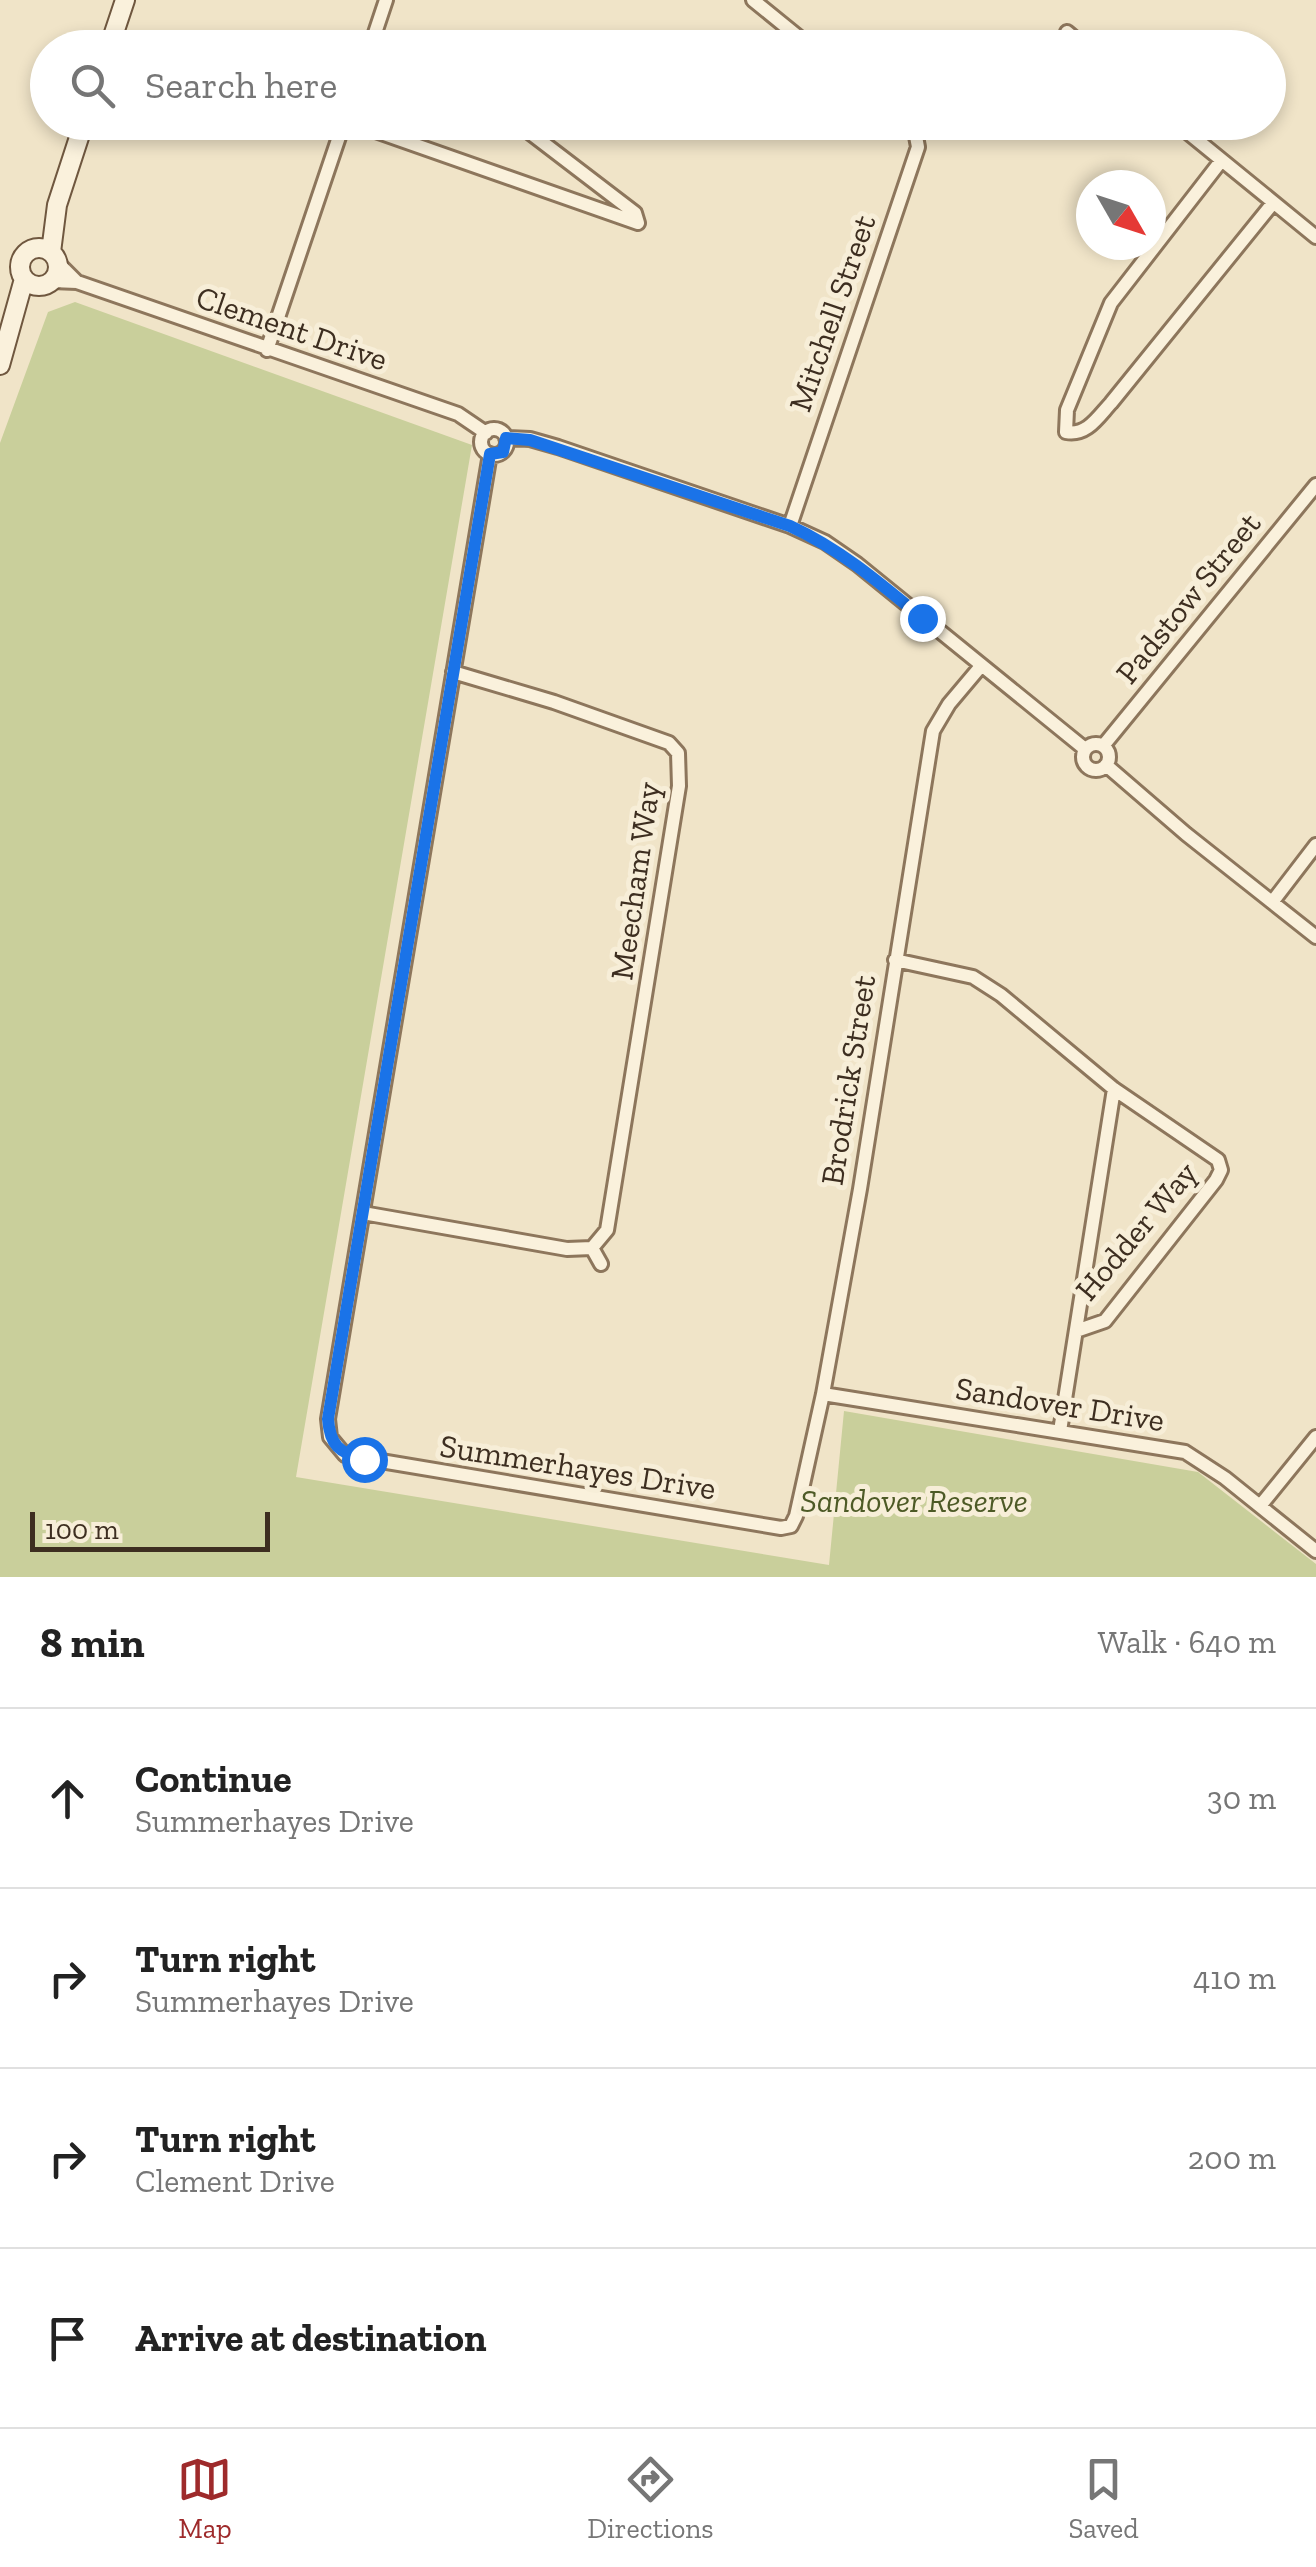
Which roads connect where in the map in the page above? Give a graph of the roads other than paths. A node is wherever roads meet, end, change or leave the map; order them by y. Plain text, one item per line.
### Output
1 (125, 0) edge
2 (386, 0) edge
3 (753, 0) edge
4 (115, 30) edge
5 (376, 30) edge
6 (790, 30) edge
7 (78, 140) edge
8 (341, 140) edge
9 (399, 140) edge
10 (540, 140) edge
11 (917, 140) edge
12 (1196, 140) edge
13 (1220, 161) junction
14 (1273, 203) junction
15 (1316, 237) edge
16 (48, 266) junction
17 (24, 279) junction
18 (12, 331) junction
19 (268, 350) junction
20 (0, 366) edge
21 (486, 433) junction
22 (506, 438) junction
23 (490, 454) junction
24 (1316, 485) edge
25 (790, 526) junction
26 (981, 666) junction
27 (453, 672) junction
28 (1103, 746) junction
29 (1085, 749) junction
30 (1106, 764) junction
31 (1316, 845) edge
32 (1272, 902) junction
33 (1316, 936) edge
34 (895, 960) junction
35 (1114, 1089) junction
36 (363, 1213) junction
37 (592, 1248) junction
38 (601, 1264) dead end
39 (1076, 1331) junction
40 (823, 1394) junction
41 (1060, 1432) junction
42 (1316, 1437) edge
43 (1260, 1506) junction
44 (796, 1516) joint
45 (1316, 1551) edge

1 - 4 street
2 - 5 street
3 - 6 street
7 - 16 street
8 - 19 street
9 - 10 street
11 - 25 street, Mitchell Street
12 - 13 street
13 - 14 street
13 - 14 street
14 - 15 street
16 - 17 street
16 - 17 street
16 - 18 street
16 - 19 street, Clement Drive
17 - 18 street
18 - 20 street
19 - 21 street, Clement Drive
21 - 22 street
21 - 23 street
22 - 23 street
22 - 25 street
23 - 27 street, Summerhayes Drive
24 - 28 street, Padstow Street
25 - 26 street
26 - 29 street
26 - 34 street, Brodrick Street
27 - 36 street, Summerhayes Drive
27 - 37 street, Meecham Way
28 - 29 street
28 - 30 street
29 - 30 street
30 - 32 street
31 - 32 street
32 - 33 street
34 - 35 street, Hodder Way
34 - 40 street, Brodrick Street
35 - 39 street, Hodder Way
35 - 39 street, Hodder Way
36 - 37 street
36 - 44 street, Summerhayes Drive
37 - 38 street
39 - 41 street, Hodder Way
40 - 41 street, Sandover Drive
40 - 44 street, Brodrick Street
41 - 43 street, Sandover Drive
42 - 43 street
43 - 45 street, Sandover Drive

